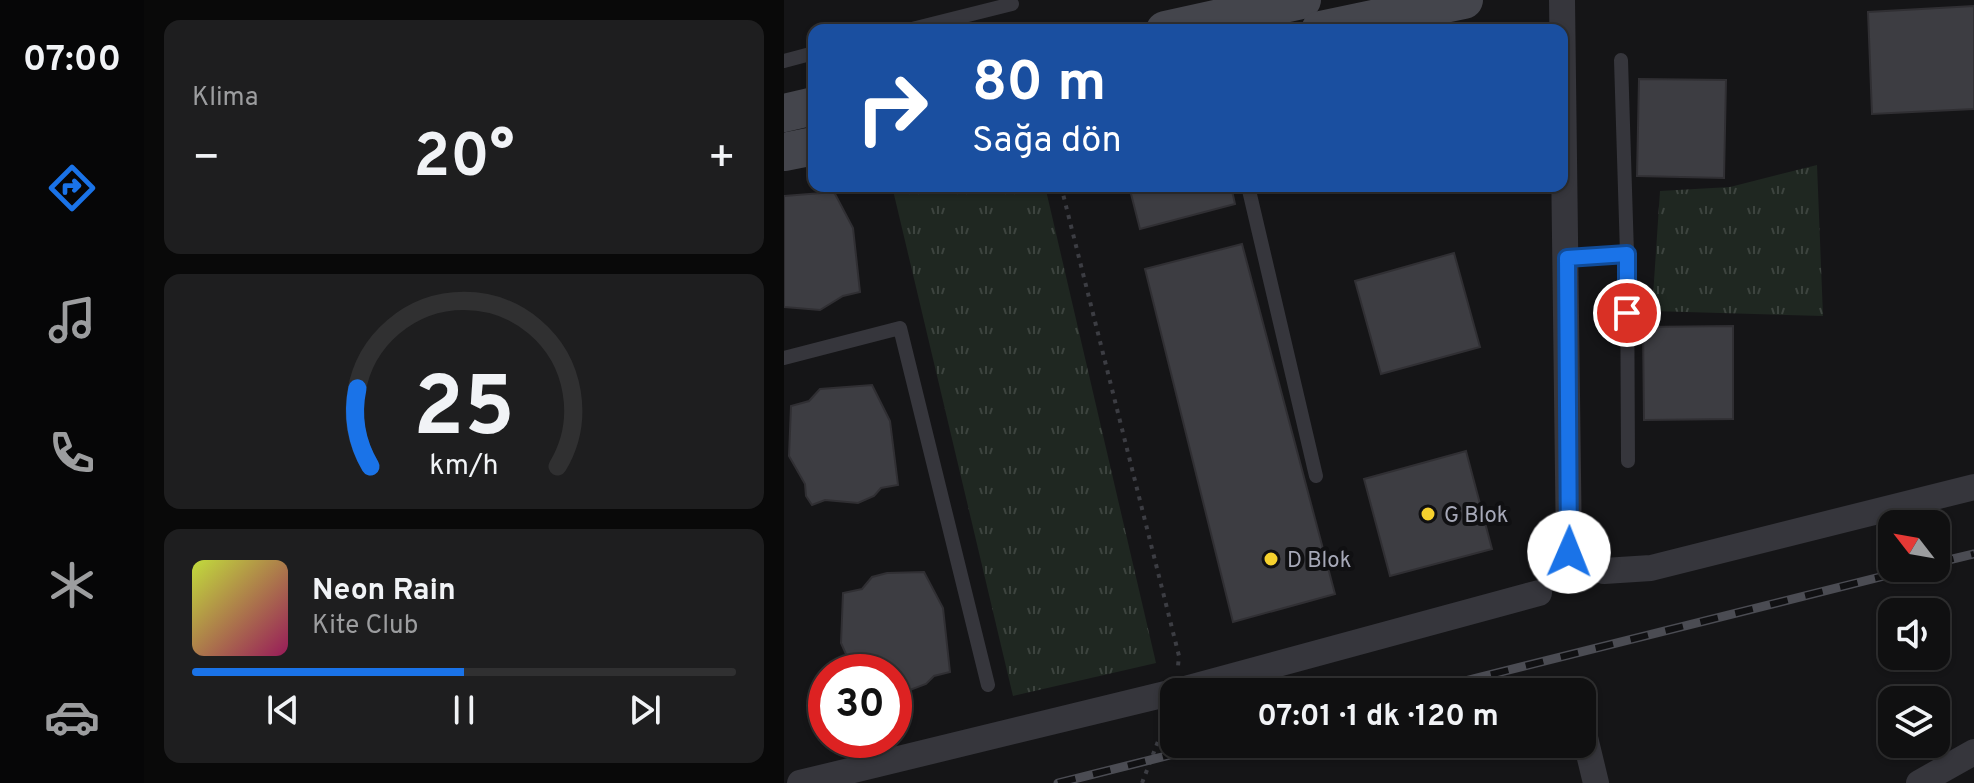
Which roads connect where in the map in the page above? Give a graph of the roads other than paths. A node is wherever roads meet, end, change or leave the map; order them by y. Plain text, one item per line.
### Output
1 (1302, 0) edge
2 (1464, 0) edge
3 (1562, 0) edge
4 (1012, 4) dead end
5 (932, 24) edge
6 (1192, 24) edge
7 (1349, 24) edge
8 (1562, 24) edge
9 (808, 55) edge
10 (1621, 60) dead end
11 (784, 61) edge
12 (808, 107) edge
13 (784, 113) edge
14 (808, 147) edge
15 (784, 152) edge
16 (1249, 192) edge
17 (1566, 192) edge
18 (1627, 254) junction
19 (1567, 258) junction
20 (784, 358) edge
21 (1628, 461) dead end
22 (1316, 476) dead end
23 (1974, 487) edge
24 (1539, 593) dead end
25 (1226, 678) edge
26 (988, 685) dead end
27 (1160, 695) edge
28 (1974, 752) edge
29 (1590, 758) edge
30 (800, 783) edge
31 (1596, 783) edge
32 (1919, 783) edge

1 - 6 street
2 - 7 street
3 - 8 street
4 - 5 lane
9 - 11 lane
10 - 18 lane
12 - 13 street
14 - 15 street
16 - 22 lane
17 - 19 street
18 - 19 lane
18 - 21 lane
19 - 23 street
20 - 26 lane
24 - 25 street
27 - 30 street
28 - 32 street
29 - 31 street

